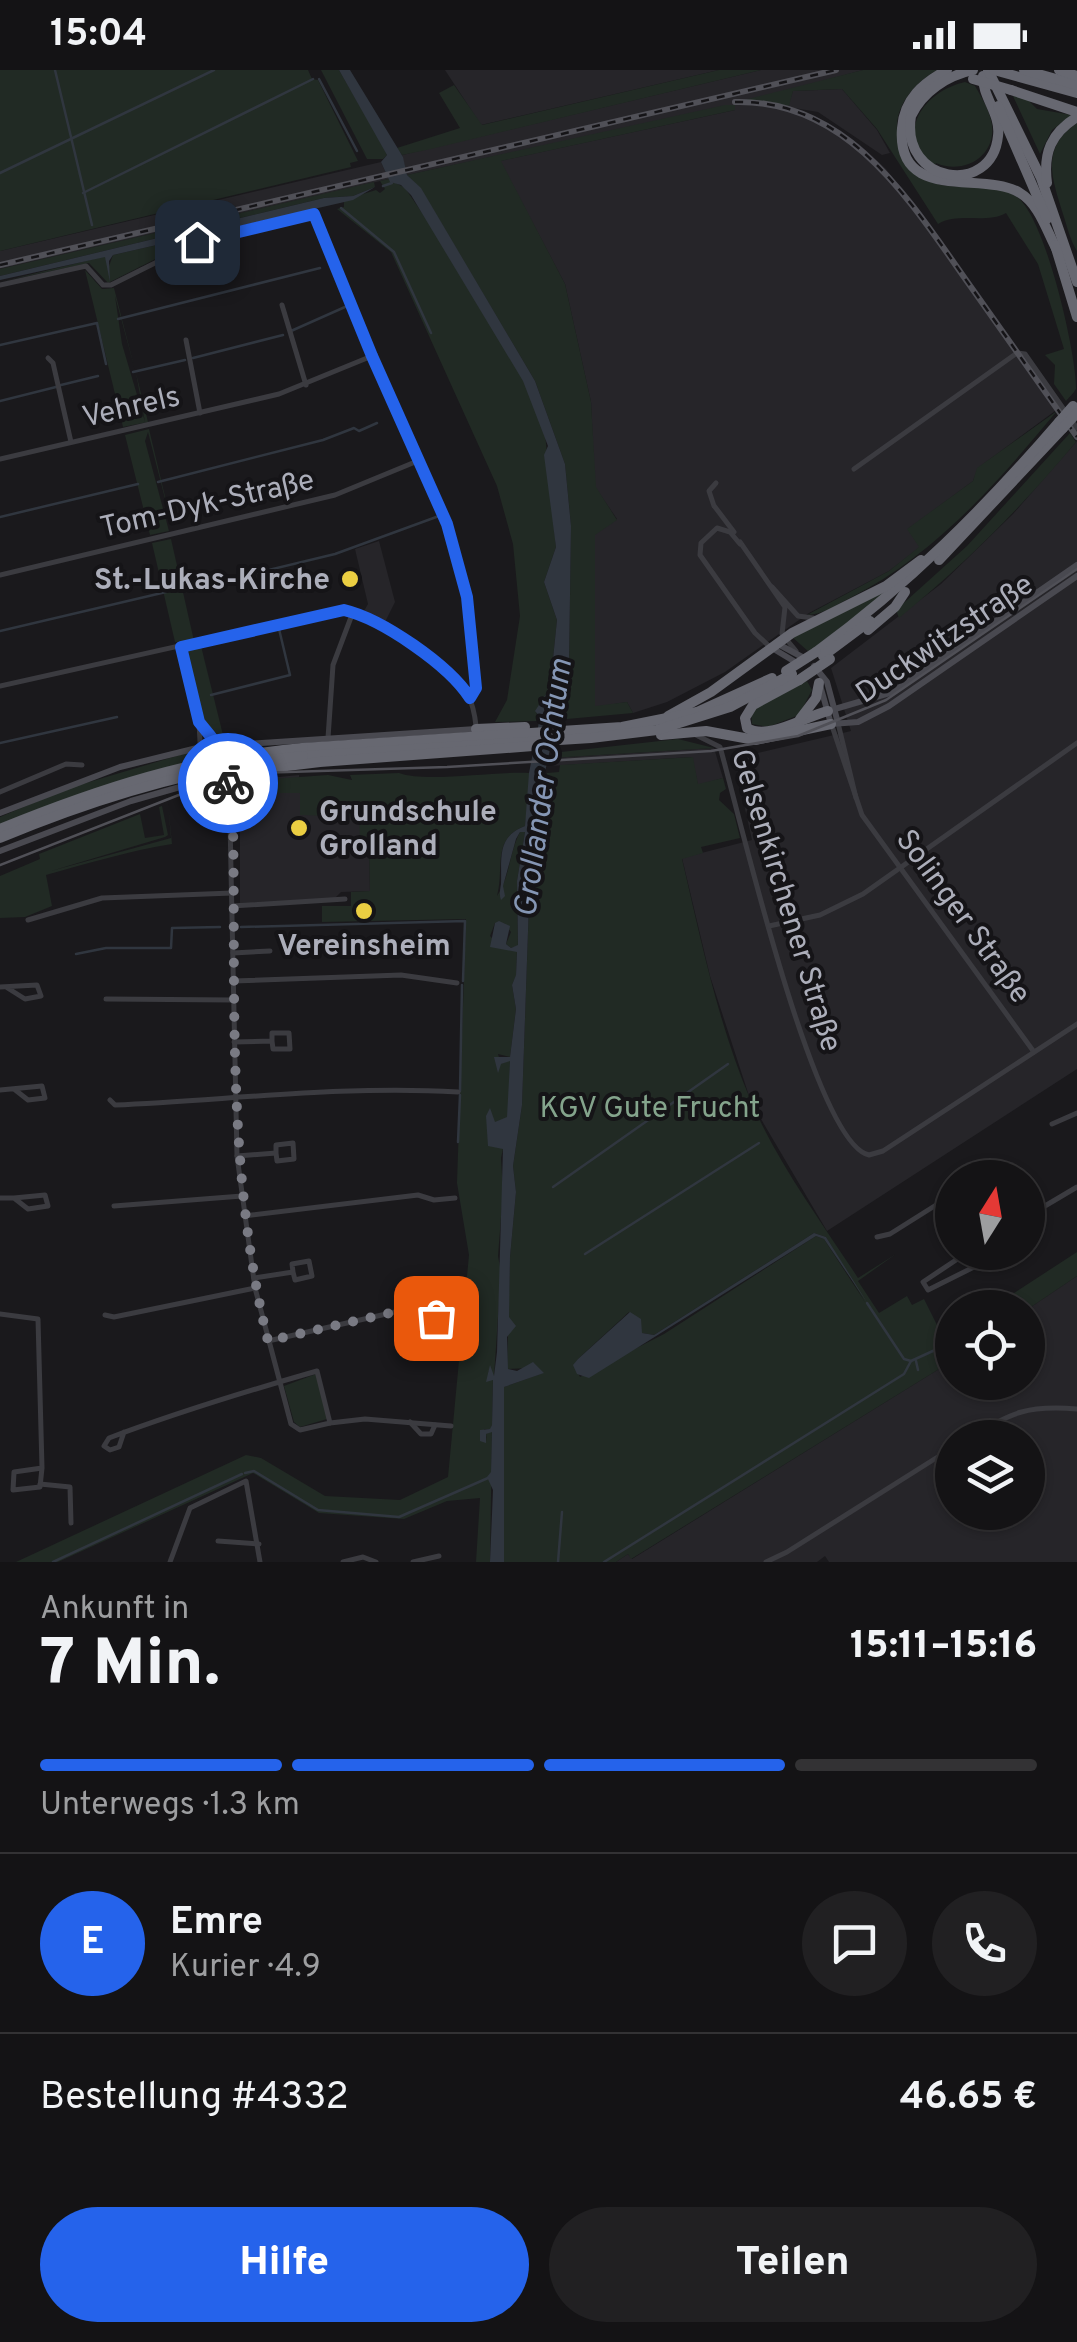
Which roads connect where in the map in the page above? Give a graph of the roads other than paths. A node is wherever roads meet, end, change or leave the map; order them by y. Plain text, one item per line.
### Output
1 (947, 70) edge
2 (1024, 70) edge
3 (1059, 70) edge
4 (983, 72) edge
5 (1077, 76) edge
6 (1077, 85) edge
7 (1077, 93) edge
8 (1077, 114) edge
9 (1056, 216) junction
10 (1057, 250) junction
11 (1077, 282) edge
12 (0, 285) edge
13 (282, 305) dead end
14 (1077, 317) edge
15 (186, 340) dead end
16 (372, 356) junction
17 (48, 358) dead end
18 (306, 385) junction
19 (1076, 406) edge
20 (200, 413) junction
21 (1061, 426) junction
22 (1077, 428) edge
23 (72, 442) junction
24 (0, 459) edge
25 (420, 460) junction
26 (854, 469) dead end
27 (716, 483) dead end
28 (715, 507) junction
29 (717, 528) junction
30 (740, 544) junction
31 (939, 551) junction
32 (1077, 565) edge
33 (0, 575) edge
34 (1077, 576) edge
35 (770, 585) junction
36 (839, 610) junction
37 (353, 612) junction
38 (755, 633) junction
39 (778, 644) junction
40 (181, 647) junction
41 (823, 656) junction
42 (757, 659) junction
43 (792, 675) junction
44 (819, 683) junction
45 (0, 686) edge
46 (470, 698) junction
47 (832, 710) junction
48 (799, 720) junction
49 (660, 721) junction
50 (199, 722) junction
51 (835, 723) junction
52 (476, 729) junction
53 (689, 731) junction
54 (626, 734) junction
55 (554, 735) junction
56 (534, 737) junction
57 (328, 738) junction
58 (1077, 743) edge
59 (201, 747) junction
60 (222, 748) junction
61 (303, 752) junction
62 (82, 765) dead end
63 (229, 774) junction
64 (208, 778) junction
65 (0, 792) edge
66 (229, 807) junction
67 (0, 813) edge
68 (0, 829) edge
69 (0, 838) edge
70 (0, 851) edge
71 (900, 868) junction
72 (232, 893) junction
73 (345, 899) dead end
74 (232, 906) junction
75 (28, 920) dead end
76 (768, 926) junction
77 (270, 951) dead end
78 (233, 954) junction
79 (234, 981) junction
80 (457, 983) dead end
81 (3, 987) edge
82 (106, 1000) dead end
83 (233, 1000) junction
84 (1077, 1024) edge
85 (234, 1042) junction
86 (272, 1042) junction
87 (1034, 1052) junction
88 (0, 1090) edge
89 (14, 1090) junction
90 (458, 1092) dead end
91 (236, 1098) junction
92 (110, 1100) dead end
93 (1077, 1113) edge
94 (1052, 1124) dead end
95 (276, 1153) junction
96 (237, 1156) junction
97 (1077, 1186) edge
98 (242, 1196) junction
99 (0, 1198) edge
100 (14, 1198) junction
101 (455, 1198) dead end
102 (114, 1206) dead end
103 (935, 1206) edge
104 (1045, 1206) edge
105 (244, 1216) junction
106 (877, 1237) dead end
107 (941, 1270) edge
108 (968, 1270) edge
109 (293, 1272) junction
110 (254, 1278) junction
111 (255, 1288) junction
112 (453, 1304) dead end
113 (442, 1306) junction
114 (408, 1309) junction
115 (0, 1314) edge
116 (105, 1315) dead end
117 (268, 1341) junction
118 (279, 1382) junction
119 (1077, 1410) edge
120 (1002, 1420) edge
121 (330, 1422) junction
122 (410, 1422) junction
123 (435, 1425) junction
124 (451, 1426) dead end
125 (124, 1432) dead end
126 (935, 1459) edge
127 (42, 1468) junction
128 (40, 1484) junction
129 (71, 1523) dead end
130 (218, 1541) dead end
131 (259, 1544) junction
132 (788, 1552) junction
133 (439, 1556) dead end
134 (170, 1562) edge
135 (260, 1562) edge
136 (342, 1562) edge
137 (376, 1562) edge
138 (412, 1562) edge
139 (766, 1562) edge
140 (782, 1562) edge

1 - 10 highway
2 - 6 highway
3 - 5 highway
4 - 4 highway
4 - 7 highway
4 - 8 highway, bridge
4 - 9 highway
4 - 10 highway
8 - 9 highway
9 - 11 highway
10 - 14 highway
12 - 16 street
13 - 18 street
15 - 20 street, Vehrels
16 - 18 street, Vehrels
16 - 25 street
17 - 23 street, Vehrels
18 - 20 street, Vehrels
19 - 21 highway, bridge
20 - 23 street, Vehrels
21 - 31 highway
21 - 41 highway
22 - 26 street
23 - 24 street, Vehrels
25 - 33 street, Tom-Dyk-Straße
25 - 46 street
27 - 28 street, Duckwitzstraße
28 - 29 street, Duckwitzstraße
28 - 30 street
29 - 30 street
29 - 38 street, Duckwitzstraße
30 - 35 street
31 - 36 highway
31 - 41 highway
32 - 47 main road, Duckwitzstraße
34 - 51 main road, Duckwitzstraße
35 - 36 street
35 - 39 street
36 - 39 highway
37 - 40 street
37 - 46 street
37 - 57 street
38 - 39 street, Duckwitzstraße
38 - 42 street
39 - 42 highway
39 - 44 main road, Duckwitzstraße
39 - 47 main road, Duckwitzstraße
40 - 45 street
40 - 50 street
41 - 43 highway, bridge
42 - 49 highway
43 - 48 highway
43 - 49 highway
43 - 54 highway
44 - 47 main road, Duckwitzstraße
44 - 48 highway
46 - 52 street
47 - 48 highway
47 - 51 main road, Solinger Straße
49 - 55 highway
50 - 59 street
50 - 60 street
51 - 53 highway
51 - 71 street, Solinger Straße
52 - 56 highway
52 - 57 main road
53 - 54 highway
53 - 76 street, Gelsenkirchener Straße
54 - 55 highway
55 - 56 highway
56 - 61 highway
56 - 63 highway
57 - 60 main road
58 - 71 street
59 - 60 main road
59 - 64 street
59 - 67 main road
60 - 63 street
61 - 68 highway, bridge
61 - 69 highway, bridge
62 - 65 street
63 - 64 main road
63 - 66 street
64 - 66 street
64 - 70 main road
66 - 72 street
71 - 76 street
71 - 87 street, Solinger Straße
72 - 74 street
72 - 75 street
73 - 74 street
74 - 78 street
76 - 87 street, Gelsenkirchener Straße
77 - 78 street
78 - 79 street
79 - 80 street
79 - 83 street
81 - 81 street
82 - 83 street
83 - 85 street
84 - 87 street
85 - 86 street
85 - 91 street
86 - 86 street
88 - 89 street
89 - 89 street
90 - 91 street
91 - 92 street
91 - 96 street
93 - 94 street
95 - 95 street
95 - 96 street
96 - 98 street
97 - 104 street
98 - 102 street
98 - 105 street
99 - 100 street
100 - 100 street
101 - 105 street
103 - 106 street
105 - 110 street
107 - 108 street
109 - 109 street
109 - 110 street
110 - 111 street
111 - 116 street
111 - 117 street
112 - 113 street
113 - 114 street
113 - 114 street
114 - 117 street
115 - 127 street
117 - 118 street
118 - 121 street
118 - 121 street
118 - 125 street
119 - 120 street
121 - 122 street
122 - 123 street
122 - 123 street
123 - 124 street
126 - 132 street
127 - 128 street
127 - 128 street
128 - 129 street
130 - 131 street
131 - 134 street
131 - 135 street
132 - 139 street
132 - 140 street
133 - 138 street
136 - 137 street

